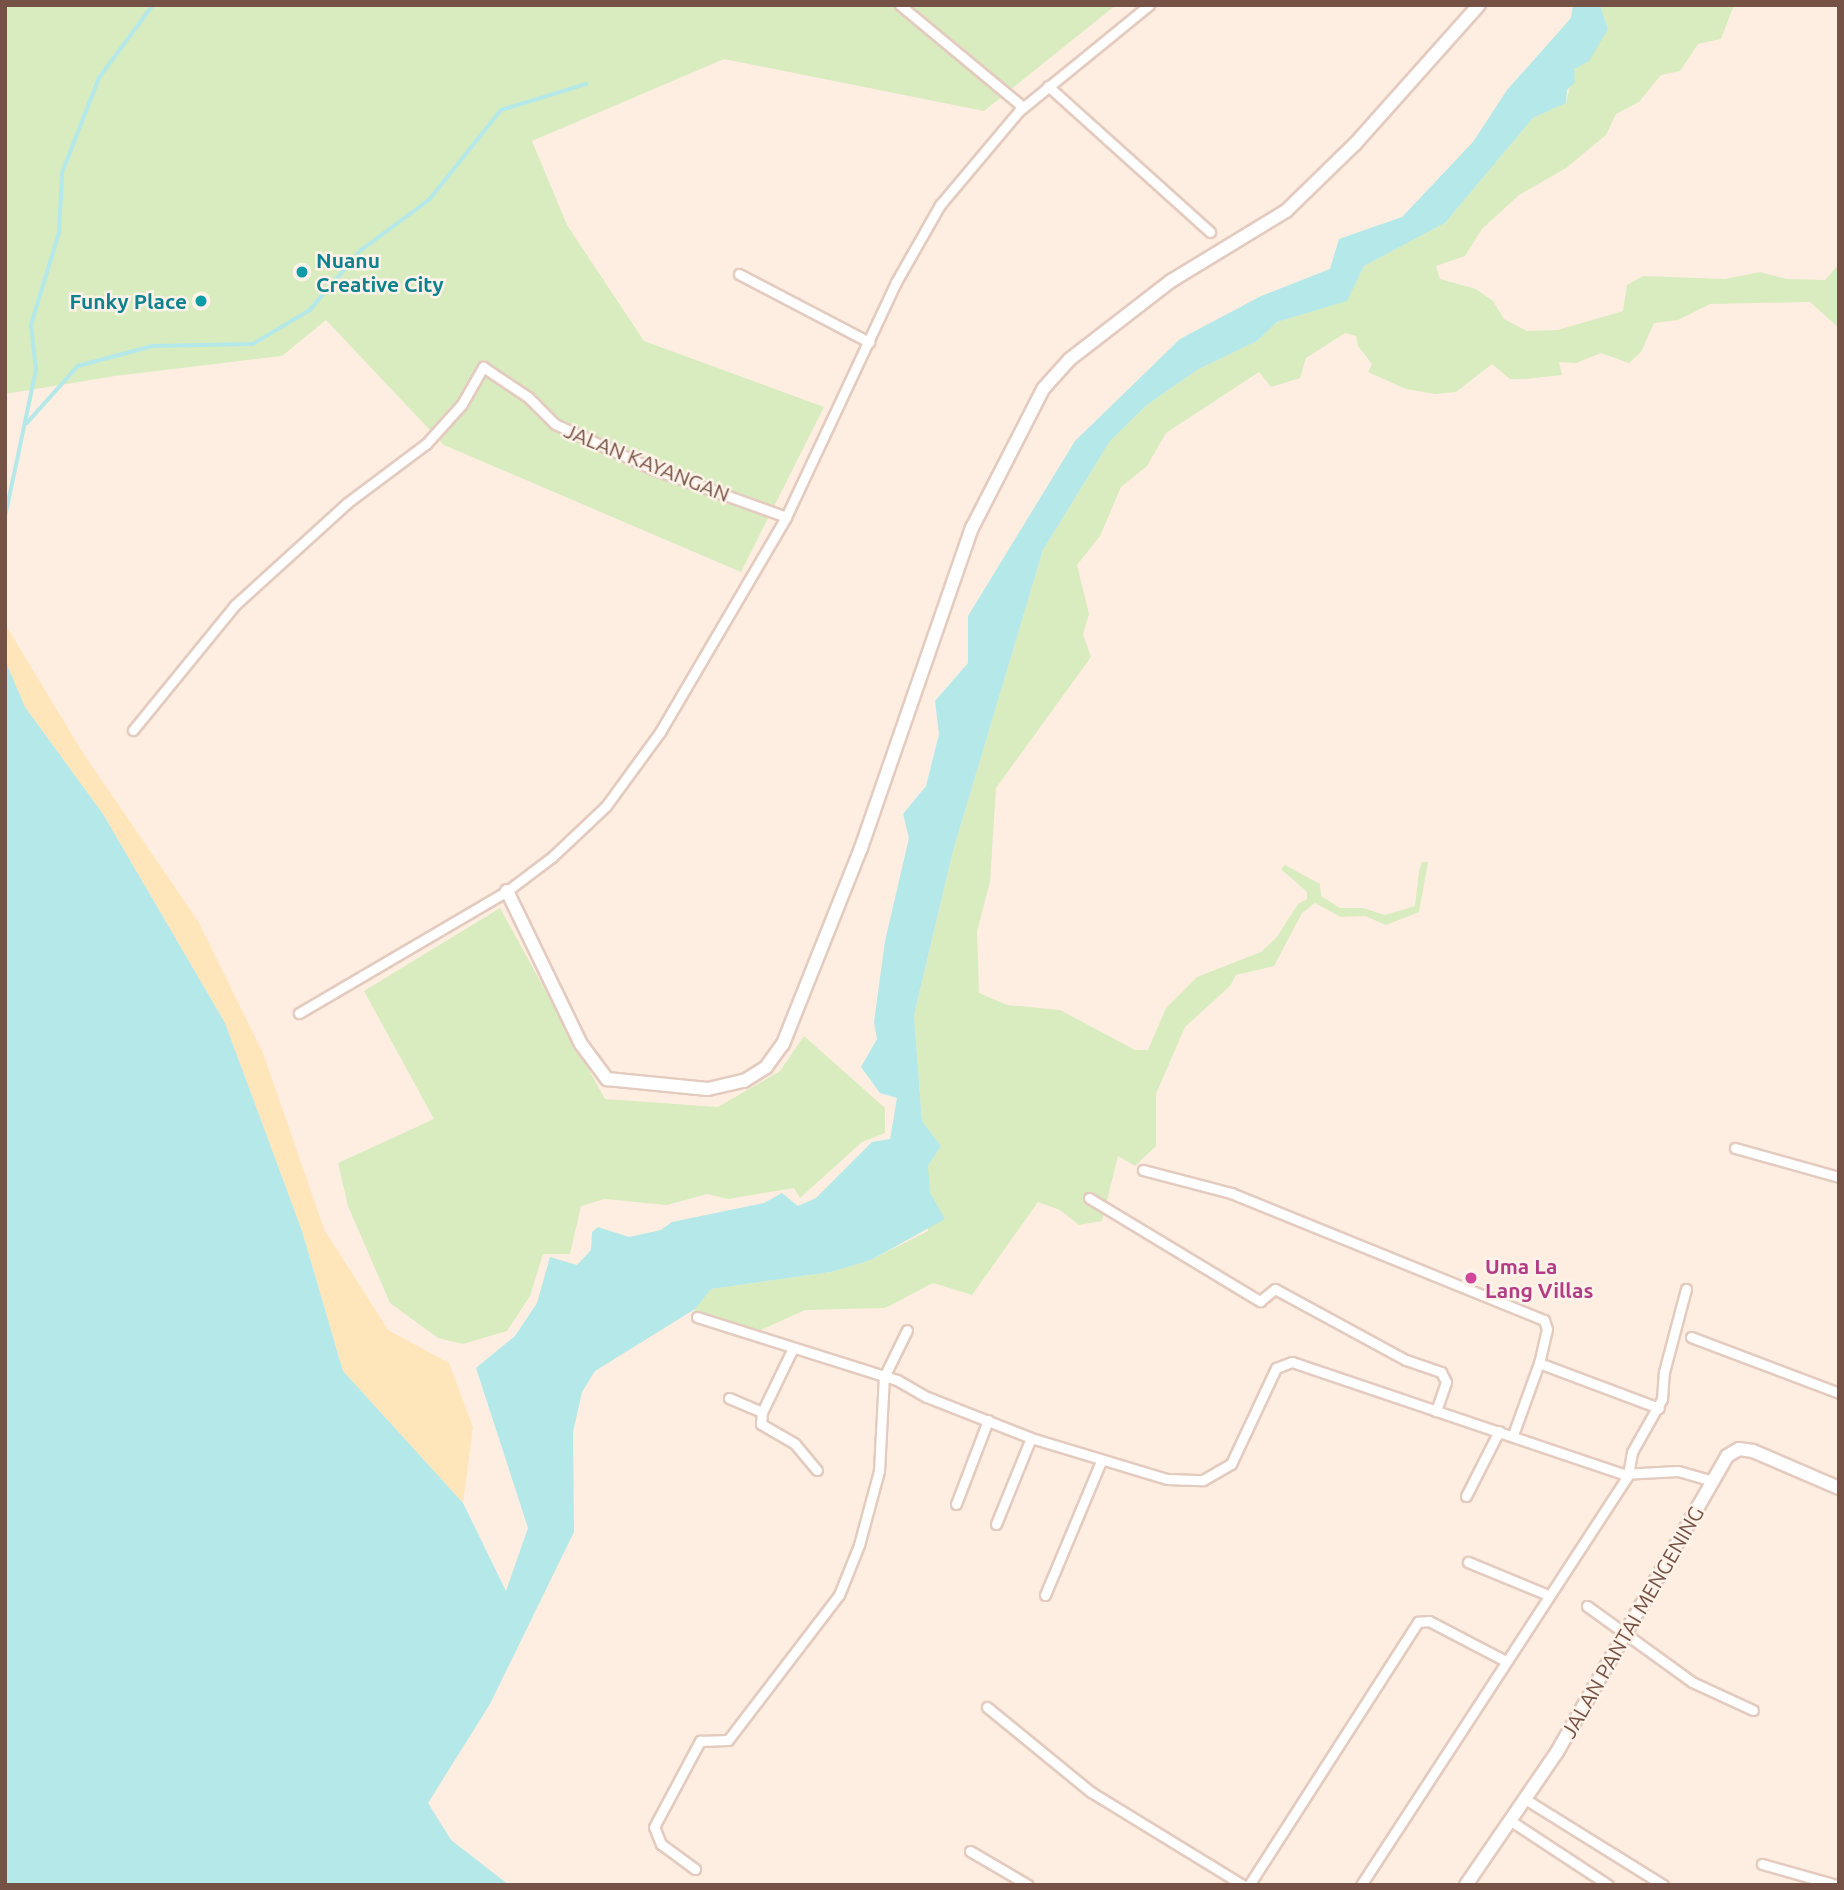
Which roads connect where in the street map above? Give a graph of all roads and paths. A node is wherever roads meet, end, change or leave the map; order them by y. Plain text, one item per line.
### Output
1 (900, 5) edge
2 (1149, 5) edge
3 (1479, 5) edge
4 (1048, 86) junction
5 (1023, 107) junction
6 (1210, 232) dead end
7 (739, 274) dead end
8 (869, 342) junction
9 (786, 517) junction
10 (133, 730) dead end
11 (507, 891) junction
12 (299, 1013) dead end
13 (1735, 1148) dead end
14 (1143, 1170) dead end
15 (1839, 1177) edge
16 (1089, 1198) dead end
17 (1686, 1289) dead end
18 (697, 1317) dead end
19 (907, 1330) dead end
20 (1691, 1337) dead end
21 (793, 1348) junction
22 (1539, 1363) junction
23 (884, 1377) junction
24 (1839, 1393) edge
25 (729, 1398) dead end
26 (1659, 1408) junction
27 (1436, 1411) junction
28 (762, 1412) junction
29 (988, 1420) junction
30 (1499, 1430) junction
31 (1513, 1435) junction
32 (1031, 1438) junction
33 (1101, 1461) junction
34 (817, 1470) dead end
35 (1625, 1474) junction
36 (1713, 1481) junction
37 (1839, 1488) edge
38 (1466, 1496) dead end
39 (956, 1504) dead end
40 (996, 1524) dead end
41 (1468, 1562) dead end
42 (1045, 1595) dead end
43 (1548, 1595) junction
44 (1587, 1606) dead end
45 (1627, 1637) junction
46 (1506, 1661) junction
47 (987, 1707) dead end
48 (1753, 1710) dead end
49 (1525, 1799) junction
50 (1511, 1821) junction
51 (970, 1851) dead end
52 (1762, 1864) dead end
53 (695, 1869) dead end
54 (1468, 1884) edge
55 (1028, 1885) edge
56 (1243, 1885) edge
57 (1249, 1885) edge
58 (1362, 1885) edge
59 (1608, 1885) edge
60 (1663, 1885) edge
61 (1836, 1885) edge

1 - 5 street
2 - 4 street
3 - 11 street
4 - 5 street
4 - 6 street
5 - 8 street
7 - 8 street
8 - 9 street
9 - 10 street, JALAN KAYANGAN
9 - 11 street
11 - 12 street
13 - 15 street
14 - 22 street
16 - 27 street
17 - 26 street
18 - 21 street
19 - 23 street
20 - 24 street
21 - 23 street
21 - 28 street
22 - 26 street
22 - 31 street
23 - 29 street
23 - 53 street
25 - 28 street
26 - 35 street
27 - 30 street
27 - 33 street
28 - 34 street
29 - 32 street
29 - 39 street
30 - 31 street
30 - 38 street
31 - 35 street
32 - 33 street
32 - 40 street
33 - 42 street
35 - 36 street
35 - 43 street
36 - 37 street, JALAN PANTAI MENGENING
36 - 45 street, JALAN PANTAI MENGENING
41 - 43 street
43 - 46 street
44 - 45 street
45 - 48 street
45 - 49 street, JALAN PANTAI MENGENING
46 - 57 street
46 - 58 street
47 - 56 street
49 - 50 street, JALAN PANTAI MENGENING
49 - 60 street
50 - 54 street, JALAN PANTAI MENGENING
50 - 59 street
51 - 55 street
52 - 61 street

